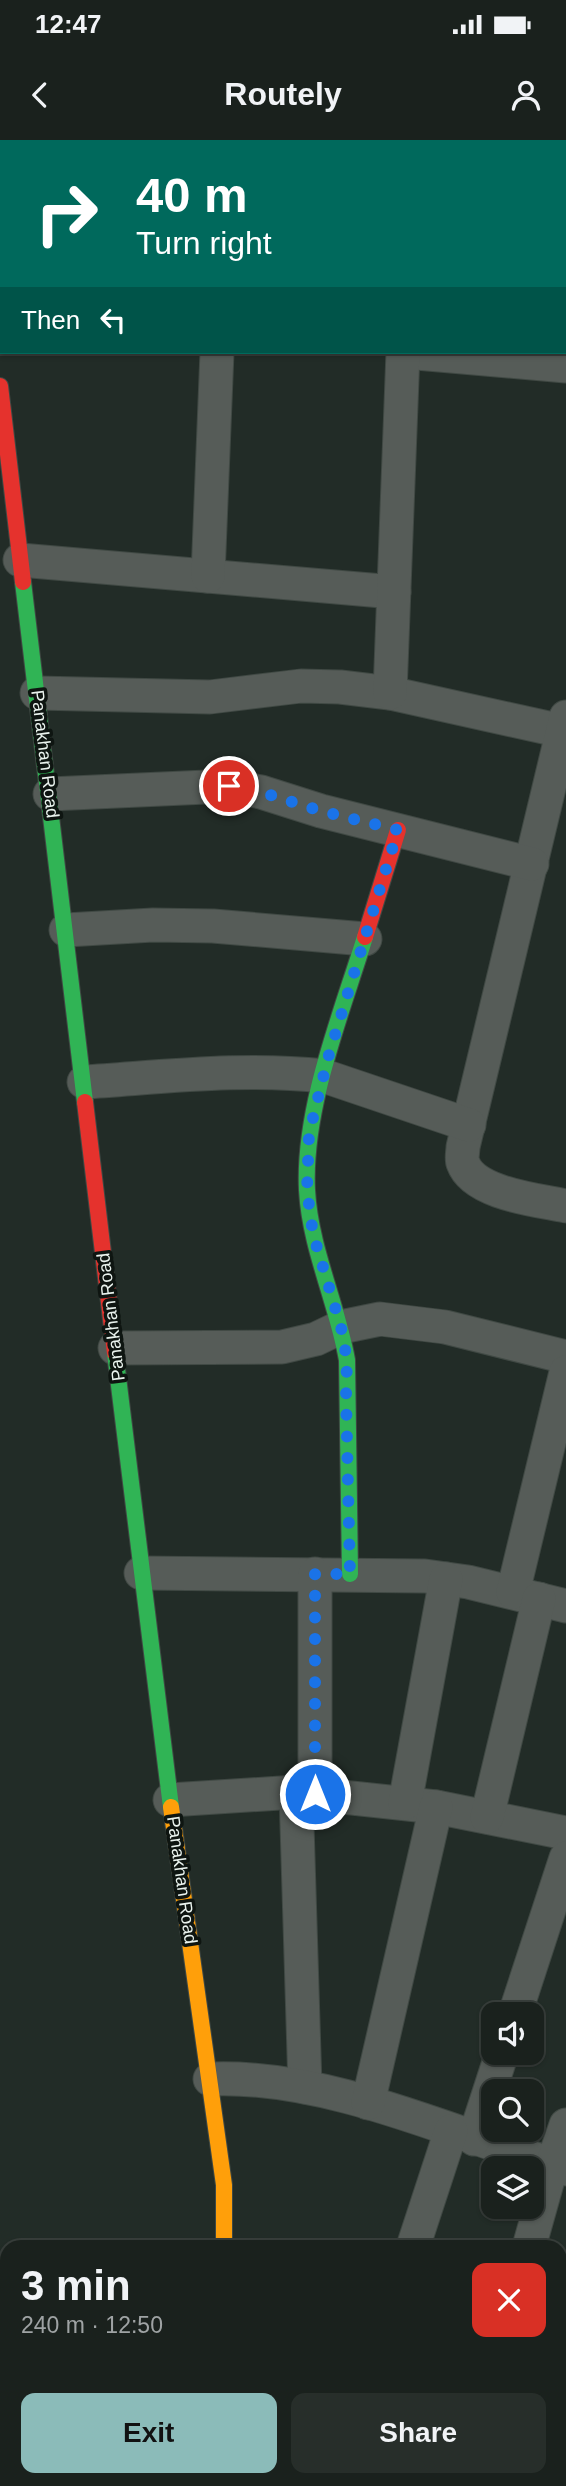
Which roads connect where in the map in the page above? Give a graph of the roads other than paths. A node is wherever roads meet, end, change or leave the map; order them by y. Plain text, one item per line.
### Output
1 (217, 354) edge
2 (404, 354) edge
3 (427, 354) edge
4 (566, 366) edge
5 (0, 386) edge
6 (20, 560) junction
7 (208, 576) junction
8 (394, 592) junction
9 (37, 693) junction
10 (390, 693) junction
11 (565, 726) edge
12 (50, 794) junction
13 (398, 830) junction
14 (532, 864) junction
15 (66, 930) junction
16 (365, 939) junction
17 (324, 1076) junction
18 (84, 1082) junction
19 (469, 1125) junction
20 (566, 1206) edge
21 (341, 1327) junction
22 (115, 1348) junction
23 (566, 1357) edge
24 (566, 1371) edge
25 (141, 1573) junction
26 (315, 1574) junction
27 (350, 1574) junction
28 (446, 1579) junction
29 (539, 1599) edge
30 (306, 1793) junction
31 (170, 1800) junction
32 (421, 1805) junction
33 (486, 1817) junction
34 (566, 1833) edge
35 (566, 1858) edge
36 (519, 2002) edge
37 (496, 2065) edge
38 (210, 2079) junction
39 (305, 2087) junction
40 (369, 2103) junction
41 (566, 2126) edge
42 (463, 2135) junction
43 (559, 2167) edge
44 (224, 2240) edge
45 (417, 2240) edge
46 (531, 2240) edge

1 - 7 street
2 - 8 street
3 - 4 street
5 - 6 street, Panakhan Road
6 - 7 street
6 - 9 street, Panakhan Road
7 - 8 street
8 - 10 street
9 - 10 street
9 - 12 street, Panakhan Road
10 - 11 street
11 - 14 street
12 - 13 street
12 - 15 street, Panakhan Road
13 - 14 street
13 - 16 street
14 - 19 street
15 - 16 street
15 - 18 street, Panakhan Road
16 - 17 street
17 - 18 street
17 - 19 street
17 - 21 street
18 - 22 street, Panakhan Road
19 - 20 street
21 - 22 street
21 - 23 street
21 - 27 street
22 - 25 street, Panakhan Road
24 - 29 street
25 - 26 street
25 - 31 street, Panakhan Road
26 - 27 street
26 - 30 street
27 - 28 street
28 - 29 street
28 - 32 street
29 - 33 street
30 - 31 street
30 - 32 street
30 - 39 street
31 - 38 street, Panakhan Road
32 - 33 street
32 - 40 street
33 - 34 street
35 - 36 street
37 - 42 street
38 - 39 street
38 - 44 street, Panakhan Road
39 - 40 street
40 - 42 street
41 - 43 street
42 - 43 street
42 - 45 street
43 - 46 street

